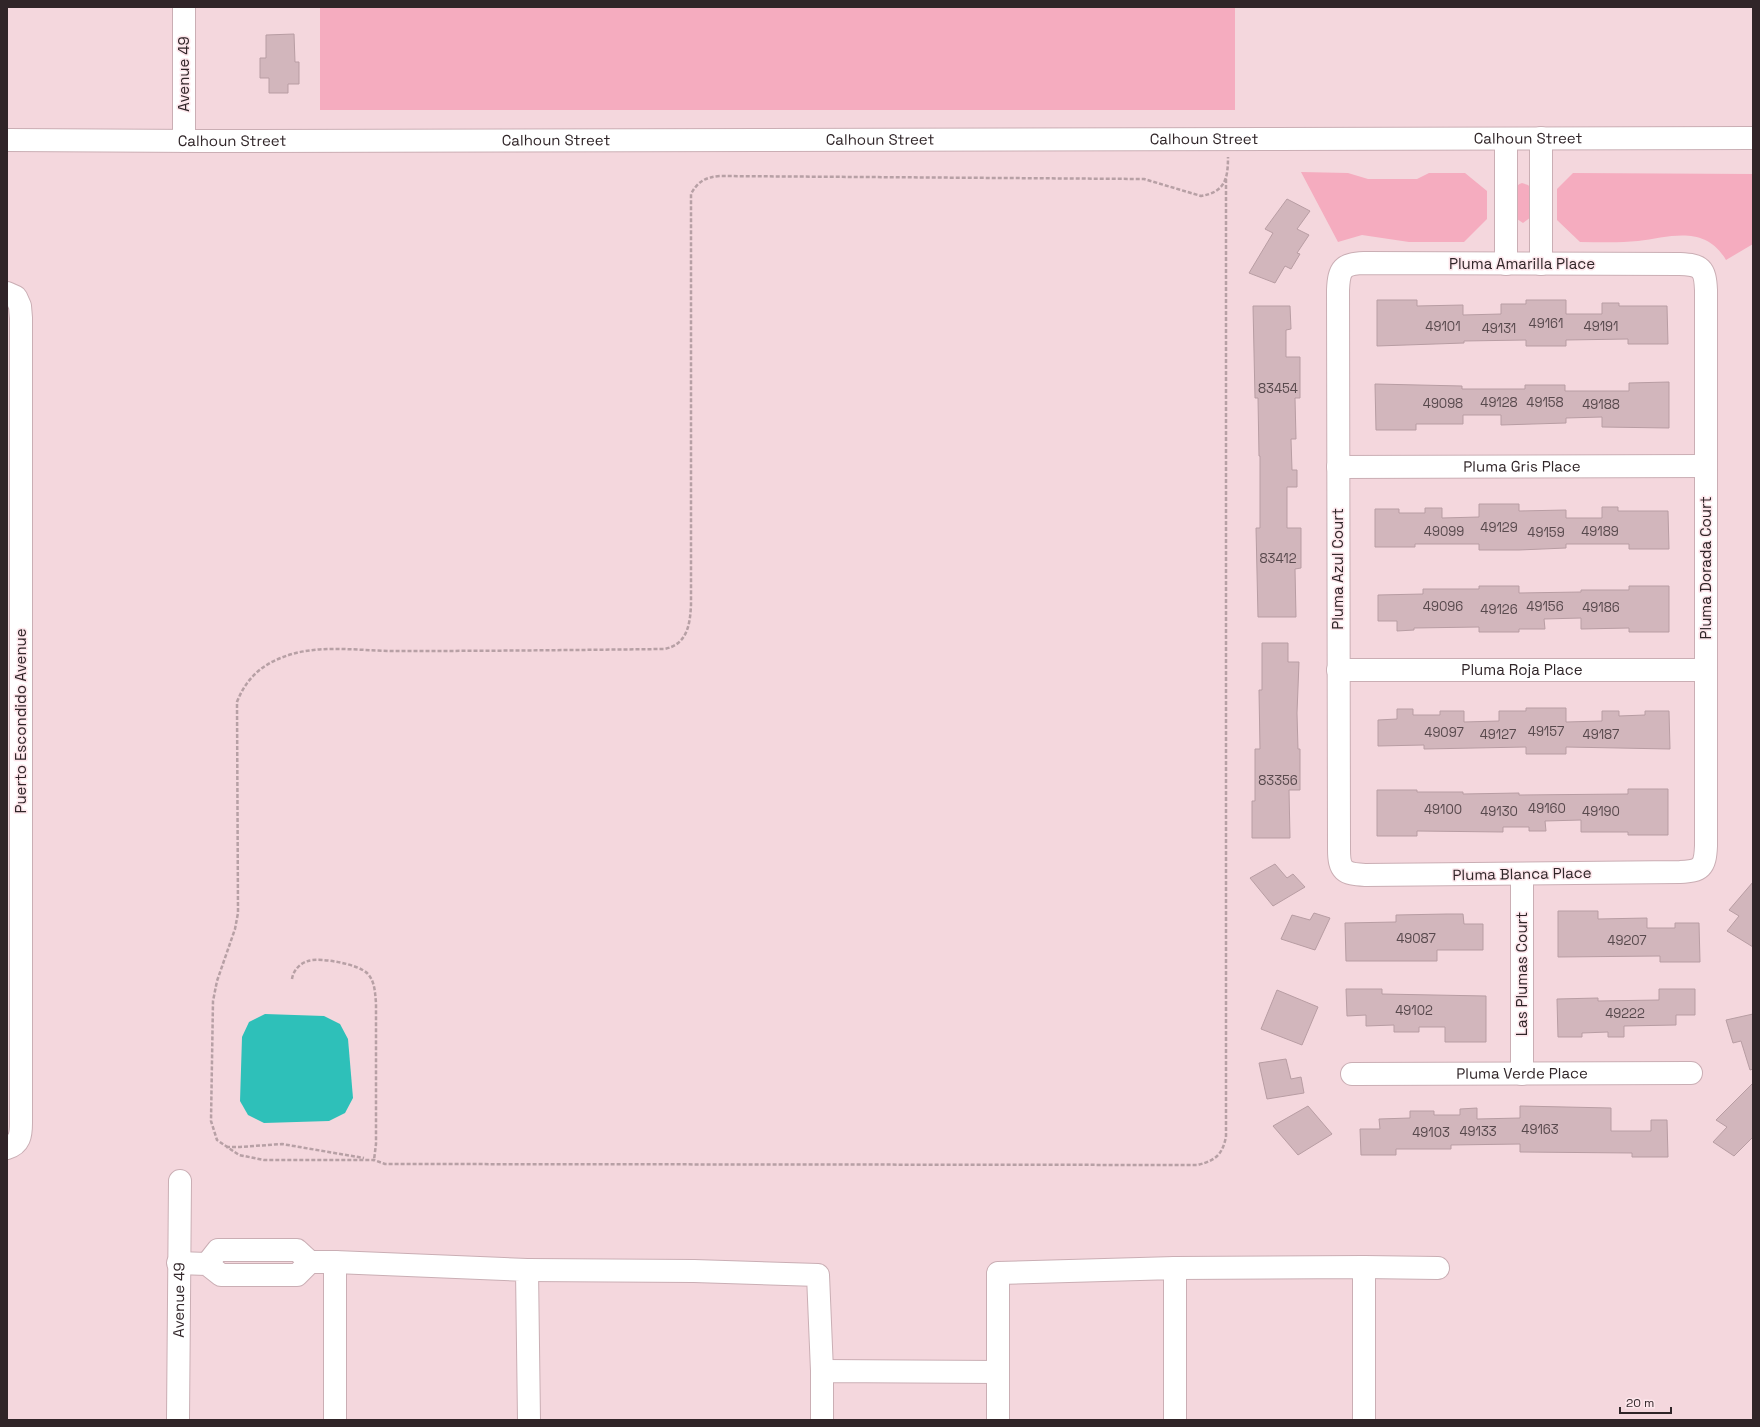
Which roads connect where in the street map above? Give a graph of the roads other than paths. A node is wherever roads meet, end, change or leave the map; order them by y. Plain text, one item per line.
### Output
1 (184, 7) edge
2 (1506, 138) junction
3 (1540, 138) junction
4 (1753, 138) edge
5 (7, 140) edge
6 (184, 141) junction
7 (1506, 264) junction
8 (1540, 264) junction
9 (1343, 268) joint
10 (1701, 268) joint
11 (12, 295) edge
12 (1706, 466) junction
13 (1338, 467) junction
14 (1338, 670) junction
15 (1706, 670) junction
16 (1702, 868) joint
17 (1343, 870) joint
18 (1522, 874) junction
19 (1691, 1073) dead end
20 (1352, 1074) dead end
21 (1522, 1074) junction
22 (12, 1146) edge
23 (180, 1181) dead end
24 (262, 1250) junction
25 (310, 1262) junction
26 (335, 1262) junction
27 (178, 1263) junction
28 (207, 1264) junction
29 (1364, 1267) junction
30 (1175, 1268) junction
31 (1438, 1268) dead end
32 (527, 1270) junction
33 (262, 1275) junction
34 (822, 1371) junction
35 (998, 1372) junction
36 (178, 1420) edge
37 (335, 1420) edge
38 (529, 1420) edge
39 (822, 1420) edge
40 (998, 1420) edge
41 (1175, 1420) edge
42 (1364, 1420) edge

1 - 6 street, Avenue 49
2 - 3 street, Calhoun Street
2 - 6 street, Calhoun Street
2 - 7 street
3 - 4 street, Calhoun Street
3 - 8 street
5 - 6 street, Calhoun Street
7 - 8 street, Pluma Amarilla Place
7 - 9 street, Pluma Amarilla Place
8 - 10 street, Pluma Amarilla Place
9 - 13 street, Pluma Azul Court
10 - 12 street, Pluma Dorada Court
11 - 22 street, Puerto Escondido Avenue
12 - 13 street, Pluma Gris Place
12 - 15 street, Pluma Dorada Court
13 - 14 street, Pluma Azul Court
14 - 15 street, Pluma Roja Place
14 - 17 street, Pluma Azul Court
15 - 16 street, Pluma Dorada Court
16 - 18 street, Pluma Blanca Place
17 - 18 street, Pluma Blanca Place
18 - 21 street, Las Plumas Court
19 - 21 street, Pluma Verde Place
20 - 21 street, Pluma Verde Place
23 - 27 street, Avenue 49
24 - 25 street
24 - 28 street
24 - 33 street
25 - 26 street
25 - 33 street
26 - 32 street
26 - 37 street
27 - 28 street
27 - 36 street, Avenue 49
28 - 33 street
29 - 30 street
29 - 31 street
29 - 42 street
30 - 35 street
30 - 41 street
32 - 34 street
32 - 38 street
34 - 35 street
34 - 39 street
35 - 40 street

